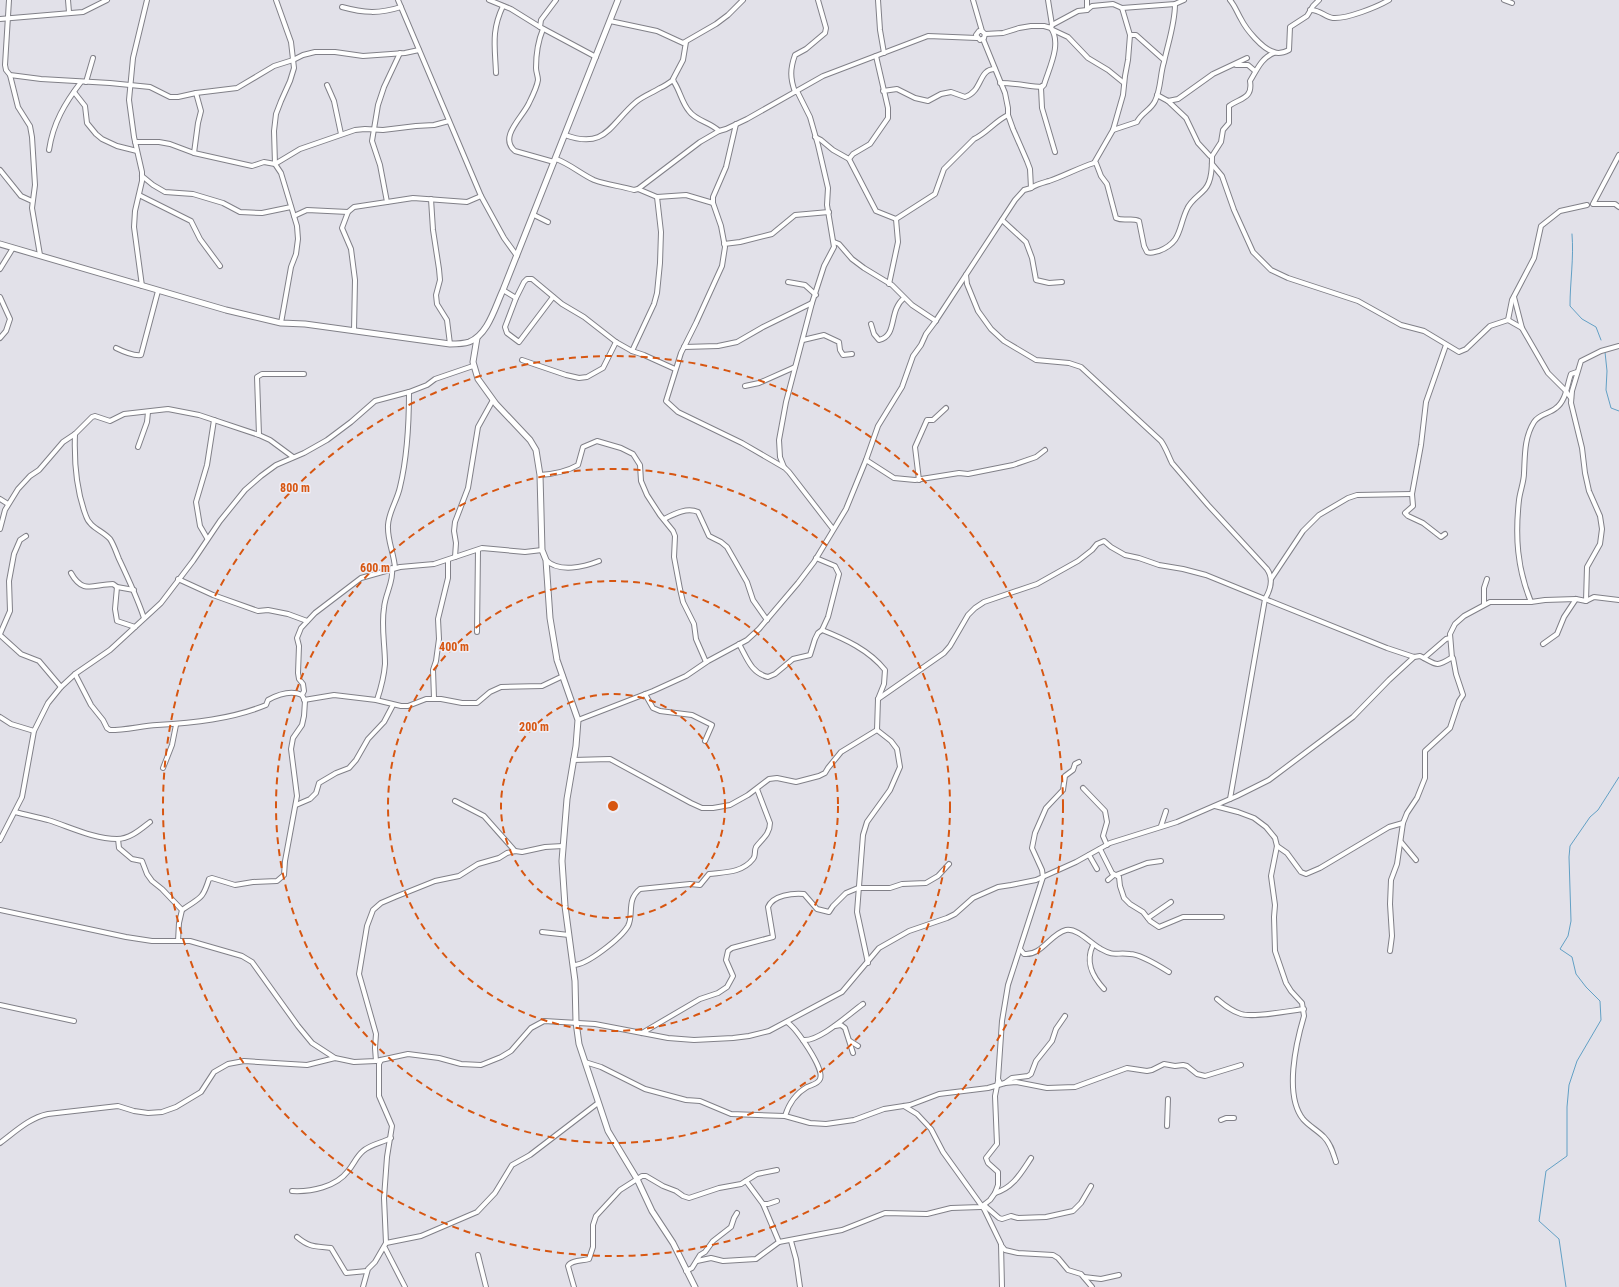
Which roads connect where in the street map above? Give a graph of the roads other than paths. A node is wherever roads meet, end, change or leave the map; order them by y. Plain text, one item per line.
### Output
1 (9, 0) edge
2 (68, 0) edge
3 (107, 0) edge
4 (147, 0) edge
5 (276, 0) edge
6 (398, 0) edge
7 (489, 0) edge
8 (556, 0) edge
9 (618, 0) edge
10 (743, 0) edge
11 (818, 0) edge
12 (878, 0) edge
13 (973, 0) edge
14 (1048, 0) edge
15 (1087, 0) edge
16 (1184, 0) edge
17 (1230, 0) edge
18 (1319, 0) edge
19 (1389, 0) edge
20 (1504, 0) edge
21 (1512, 3) dead end
22 (1174, 4) junction
23 (503, 6) junction
24 (342, 7) dead end
25 (401, 7) junction
26 (1122, 8) junction
27 (1087, 10) junction
28 (1310, 10) junction
29 (69, 12) junction
30 (0, 19) edge
31 (9, 19) junction
32 (610, 21) junction
33 (542, 28) junction
34 (1052, 28) junction
35 (982, 31) junction
36 (1130, 35) junction
37 (984, 37) junction
38 (977, 38) junction
39 (686, 42) junction
40 (679, 43) junction
41 (419, 50) junction
42 (684, 52) junction
43 (884, 53) junction
44 (1274, 53) junction
45 (400, 54) junction
46 (596, 56) junction
47 (876, 56) junction
48 (92, 58) dead end
49 (1247, 58) dead end
50 (293, 60) junction
51 (1164, 60) junction
52 (1234, 65) junction
53 (995, 69) junction
54 (1255, 71) junction
55 (496, 73) dead end
56 (10, 75) junction
57 (673, 80) junction
58 (84, 82) junction
59 (1000, 83) junction
60 (1124, 83) junction
61 (130, 85) junction
62 (327, 85) dead end
63 (1044, 85) junction
64 (883, 91) junction
65 (74, 92) junction
66 (796, 92) junction
67 (196, 93) junction
68 (1157, 94) junction
69 (1168, 101) junction
70 (1008, 115) junction
71 (449, 122) junction
72 (736, 124) junction
73 (374, 129) junction
74 (1113, 130) junction
75 (719, 131) junction
76 (341, 134) junction
77 (564, 135) junction
78 (815, 138) junction
79 (135, 142) junction
80 (49, 150) dead end
81 (137, 151) junction
82 (1055, 152) dead end
83 (194, 154) junction
84 (1619, 155) edge
85 (1212, 156) junction
86 (848, 159) junction
87 (555, 160) junction
88 (1094, 163) junction
89 (275, 164) junction
90 (1212, 164) junction
91 (0, 170) edge
92 (142, 176) junction
93 (1031, 188) junction
94 (638, 189) junction
95 (139, 195) junction
96 (481, 196) junction
97 (657, 197) junction
98 (431, 199) junction
99 (32, 201) junction
100 (387, 202) junction
101 (713, 203) junction
102 (1587, 205) dead end
103 (291, 207) junction
104 (1619, 207) edge
105 (348, 212) junction
106 (829, 212) junction
107 (534, 215) junction
108 (294, 216) junction
109 (896, 219) junction
110 (1002, 220) junction
111 (548, 222) dead end
112 (834, 242) junction
113 (0, 244) edge
114 (724, 244) junction
115 (13, 248) junction
116 (40, 255) junction
117 (517, 256) junction
118 (220, 266) dead end
119 (0, 269) edge
120 (966, 275) junction
121 (788, 282) dead end
122 (1062, 282) dead end
123 (889, 284) junction
124 (142, 286) junction
125 (503, 290) junction
126 (158, 291) junction
127 (816, 294) junction
128 (0, 297) edge
129 (553, 297) junction
130 (516, 298) junction
131 (904, 298) junction
132 (1514, 298) junction
133 (812, 303) junction
134 (1508, 320) junction
135 (936, 321) junction
136 (281, 323) junction
137 (871, 324) dead end
138 (1522, 328) junction
139 (354, 330) junction
140 (0, 338) edge
141 (478, 338) junction
142 (803, 340) junction
143 (616, 342) junction
144 (450, 344) junction
145 (1446, 345) junction
146 (1619, 346) edge
147 (684, 347) junction
148 (116, 348) dead end
149 (632, 351) junction
150 (852, 354) dead end
151 (522, 360) dead end
152 (474, 366) junction
153 (795, 368) junction
154 (675, 369) junction
155 (1577, 372) junction
156 (304, 374) dead end
157 (745, 386) dead end
158 (1565, 390) junction
159 (409, 392) junction
160 (1571, 398) junction
161 (493, 400) junction
162 (946, 408) dead end
163 (148, 412) junction
164 (214, 420) junction
165 (75, 434) junction
166 (259, 435) junction
167 (138, 447) dead end
168 (1045, 450) dead end
169 (293, 457) junction
170 (866, 460) junction
171 (784, 468) junction
172 (540, 475) junction
173 (919, 480) junction
174 (1412, 494) junction
175 (0, 499) edge
176 (8, 504) junction
177 (664, 519) junction
178 (0, 529) edge
179 (833, 530) junction
180 (1445, 534) dead end
181 (26, 536) dead end
182 (208, 538) junction
183 (478, 550) junction
184 (542, 550) junction
185 (455, 557) junction
186 (816, 558) junction
187 (448, 560) junction
188 (546, 560) junction
189 (599, 561) dead end
190 (394, 568) junction
191 (71, 574) dead end
192 (1271, 579) junction
193 (1487, 579) dead end
194 (178, 580) junction
195 (117, 587) junction
196 (134, 590) junction
197 (1265, 599) junction
198 (1576, 599) junction
199 (1619, 600) edge
200 (1586, 601) junction
201 (1531, 602) junction
202 (1484, 604) junction
203 (144, 618) junction
204 (767, 620) junction
205 (307, 621) junction
206 (135, 627) junction
207 (822, 630) junction
208 (477, 632) dead end
209 (0, 634) edge
210 (1450, 638) junction
211 (739, 644) junction
212 (1543, 644) dead end
213 (1414, 657) junction
214 (1424, 658) junction
215 (1452, 658) junction
216 (706, 662) junction
217 (75, 674) junction
218 (563, 676) junction
219 (61, 687) junction
220 (645, 694) junction
221 (302, 695) junction
222 (434, 698) junction
223 (878, 699) junction
224 (304, 700) junction
225 (377, 700) junction
226 (393, 705) junction
227 (0, 717) edge
228 (578, 720) junction
229 (176, 724) junction
230 (877, 730) junction
231 (34, 731) junction
232 (705, 741) dead end
233 (573, 760) junction
234 (1079, 762) dead end
235 (163, 768) dead end
236 (1083, 788) dead end
237 (757, 789) junction
238 (1230, 799) junction
239 (456, 801) dead end
240 (296, 805) junction
241 (1215, 806) junction
242 (1166, 811) dead end
243 (15, 812) junction
244 (150, 822) dead end
245 (1404, 823) junction
246 (1160, 826) junction
247 (118, 839) junction
248 (0, 840) edge
249 (1401, 842) junction
250 (1107, 845) junction
251 (563, 846) junction
252 (1276, 846) junction
253 (1100, 849) junction
254 (515, 851) junction
255 (1089, 855) junction
256 (1416, 860) dead end
257 (1161, 861) dead end
258 (948, 864) dead end
259 (1097, 869) dead end
260 (1115, 875) junction
261 (1043, 877) junction
262 (1108, 880) dead end
263 (858, 888) junction
264 (1171, 902) dead end
265 (0, 910) edge
266 (182, 910) junction
267 (1222, 917) dead end
268 (1148, 918) junction
269 (542, 932) dead end
270 (569, 935) junction
271 (178, 941) junction
272 (1093, 945) junction
273 (1020, 948) junction
274 (1390, 951) dead end
275 (868, 963) junction
276 (573, 965) junction
277 (1169, 972) dead end
278 (1104, 989) dead end
279 (1217, 999) dead end
280 (863, 1004) dead end
281 (0, 1005) edge
282 (1304, 1009) junction
283 (1065, 1016) dead end
284 (74, 1021) dead end
285 (576, 1022) junction
286 (787, 1022) junction
287 (835, 1026) junction
288 (642, 1033) junction
289 (803, 1040) junction
290 (850, 1041) junction
291 (858, 1046) dead end
292 (853, 1053) dead end
293 (335, 1058) junction
294 (381, 1060) junction
295 (376, 1062) junction
296 (585, 1062) junction
297 (1241, 1065) dead end
298 (1001, 1083) junction
299 (1168, 1099) dead end
300 (598, 1103) junction
301 (904, 1106) junction
302 (785, 1116) junction
303 (1234, 1118) dead end
304 (1221, 1120) dead end
305 (1167, 1126) dead end
306 (391, 1138) junction
307 (0, 1143) edge
308 (1031, 1158) dead end
309 (1336, 1162) dead end
310 (777, 1170) dead end
311 (637, 1179) junction
312 (746, 1181) junction
313 (1091, 1186) dead end
314 (292, 1191) dead end
315 (995, 1193) junction
316 (777, 1201) dead end
317 (763, 1204) junction
318 (983, 1206) junction
319 (737, 1213) dead end
320 (297, 1236) dead end
321 (791, 1241) junction
322 (779, 1242) junction
323 (386, 1244) junction
324 (1001, 1244) junction
325 (385, 1248) junction
326 (478, 1255) dead end
327 (697, 1261) junction
328 (367, 1271) junction
329 (686, 1271) junction
330 (1118, 1276) dead end
331 (1084, 1277) junction
332 (363, 1287) edge
333 (405, 1287) edge
334 (486, 1287) edge
335 (574, 1287) edge
336 (695, 1287) edge
337 (800, 1287) edge
338 (1002, 1287) edge
339 (1092, 1287) edge

1 - 31 street
2 - 29 street
3 - 29 street
4 - 61 street
5 - 50 street
6 - 25 street
7 - 23 street
8 - 33 street
9 - 32 main road
10 - 39 street
11 - 66 street
12 - 43 street
13 - 35 street
14 - 34 street
15 - 27 street
16 - 22 street
17 - 44 street
18 - 28 street
19 - 28 street
20 - 21 street
22 - 26 street
22 - 51 street
23 - 33 street
23 - 55 street
24 - 25 street
25 - 41 street
26 - 27 street
26 - 36 street
27 - 34 street
28 - 44 street
29 - 31 street
30 - 31 street
31 - 56 street
32 - 40 street
32 - 46 main road
33 - 46 street
33 - 87 street
34 - 37 street
34 - 60 street
34 - 63 street
35 - 37 street
35 - 38 street
36 - 51 street
36 - 60 street
37 - 38 street
37 - 53 street
38 - 43 street
39 - 40 street
39 - 42 street
40 - 42 street
41 - 45 street
41 - 71 street
42 - 57 street
43 - 47 street
44 - 54 street
45 - 50 street
45 - 73 street
46 - 77 main road
47 - 64 street
47 - 66 street
48 - 58 street
49 - 52 street
50 - 67 street
50 - 89 street
51 - 68 street
52 - 54 street
52 - 69 street
53 - 59 street
53 - 64 street
54 - 85 street
56 - 58 street
56 - 99 street
57 - 75 street
57 - 77 street
58 - 61 street
58 - 65 street
59 - 63 street
59 - 70 street
60 - 74 street
61 - 67 street
61 - 79 street
62 - 76 street
63 - 82 street
64 - 86 street
65 - 80 street
65 - 81 street
66 - 72 street
66 - 78 street
67 - 83 street
68 - 69 street
68 - 74 street
69 - 85 street
70 - 93 street
70 - 109 street
71 - 73 street
71 - 96 street
72 - 75 street
72 - 101 street
73 - 76 street
73 - 100 street
74 - 88 street
75 - 94 street
76 - 89 street
77 - 87 main road
78 - 86 street
78 - 106 street
79 - 81 street
79 - 83 street
81 - 92 street
83 - 89 street
84 - 104 street
85 - 90 street
86 - 109 street
87 - 94 street
87 - 107 main road
88 - 90 street
88 - 93 street
89 - 103 street
90 - 145 street
91 - 99 street
92 - 95 street
92 - 103 street
93 - 110 street
94 - 97 street
95 - 118 street
95 - 124 street
96 - 98 street
96 - 117 street
97 - 101 street
97 - 149 street
98 - 100 street
98 - 144 street
99 - 116 street
100 - 105 street
101 - 114 street
102 - 132 street
103 - 108 street
105 - 108 street
105 - 139 street
106 - 112 street
106 - 114 street
107 - 111 street
107 - 117 main road
108 - 136 street
109 - 123 street
110 - 120 street
110 - 122 street
112 - 123 street
112 - 127 street
113 - 115 main road
114 - 147 street
115 - 116 main road
115 - 119 street
116 - 124 main road
117 - 125 main road
120 - 135 street
120 - 192 street
121 - 127 street
123 - 131 street
124 - 126 main road
125 - 130 street
125 - 141 main road
126 - 136 main road
126 - 148 street
127 - 133 street
128 - 140 street
129 - 130 street
129 - 130 street
129 - 143 street
131 - 135 street
131 - 137 street
132 - 134 street
132 - 138 street
133 - 142 street
133 - 147 street
134 - 138 street
134 - 145 street
135 - 170 street
136 - 139 main road
138 - 158 street
139 - 144 main road
141 - 144 main road
141 - 152 main road
142 - 150 street
142 - 153 street
143 - 149 street
143 - 151 street
145 - 174 street
146 - 155 street
147 - 154 street
149 - 154 street
152 - 159 street
152 - 161 main road
153 - 157 street
153 - 171 street
154 - 171 street
155 - 158 street
155 - 160 street
156 - 166 street
158 - 160 street
158 - 201 street
159 - 169 street
159 - 190 street
160 - 200 street
161 - 172 main road
161 - 185 street
162 - 173 street
163 - 164 street
163 - 165 street
163 - 167 street
164 - 166 street
164 - 182 street
165 - 176 street
165 - 196 street
166 - 169 street
168 - 173 street
169 - 182 street
170 - 173 street
170 - 179 street
171 - 179 street
172 - 177 street
172 - 184 main road
174 - 180 street
174 - 192 street
175 - 176 street
176 - 178 street
177 - 204 street
177 - 216 street
179 - 186 street
181 - 209 street
182 - 194 street
183 - 184 street
183 - 185 street
183 - 208 street
184 - 188 main road
185 - 187 street
186 - 204 street
186 - 207 street
187 - 190 street
187 - 222 street
188 - 189 street
188 - 218 main road
190 - 205 street
190 - 225 street
191 - 195 street
192 - 197 street
193 - 202 street
194 - 203 street
194 - 205 street
195 - 196 street
195 - 206 street
196 - 203 street
197 - 213 street
197 - 223 street
197 - 238 street
198 - 200 street
198 - 201 street
198 - 212 street
199 - 200 street
201 - 202 street
202 - 210 street
203 - 206 street
204 - 211 street
205 - 221 street
206 - 217 street
207 - 211 street
207 - 223 street
209 - 219 street
210 - 214 street
210 - 215 street
211 - 216 street
213 - 214 street
213 - 238 street
214 - 215 street
215 - 245 street
216 - 220 street
217 - 219 street
217 - 229 street
218 - 222 street
218 - 228 main road
219 - 231 street
220 - 228 street
220 - 232 street
221 - 224 street
221 - 229 street
222 - 226 street
223 - 230 street
224 - 225 street
224 - 240 street
225 - 226 street
226 - 240 street
227 - 231 street
228 - 233 main road
229 - 235 street
230 - 237 street
230 - 263 street
231 - 243 street
233 - 237 street
233 - 251 main road
234 - 261 street
236 - 250 street
237 - 276 street
238 - 241 street
239 - 254 street
240 - 266 street
241 - 246 street
241 - 252 street
242 - 246 street
243 - 247 street
243 - 248 street
244 - 247 street
245 - 249 street
245 - 252 street
246 - 250 street
247 - 266 street
249 - 256 street
249 - 274 street
250 - 253 street
251 - 254 street
251 - 270 main road
252 - 282 street
253 - 255 street
253 - 260 street
254 - 295 street
255 - 259 street
255 - 261 street
257 - 260 street
258 - 263 street
260 - 262 street
260 - 268 street
261 - 273 street
261 - 275 street
263 - 275 street
263 - 288 street
264 - 268 street
265 - 271 street
266 - 271 street
267 - 268 street
269 - 270 street
270 - 276 main road
271 - 293 street
272 - 273 street
272 - 277 street
272 - 278 street
273 - 298 street
275 - 286 street
276 - 285 main road
279 - 282 street
280 - 287 street
281 - 284 street
282 - 309 street
283 - 298 street
285 - 288 street
285 - 294 street
285 - 296 main road
286 - 288 street
286 - 289 street
287 - 289 street
287 - 290 street
289 - 302 street
290 - 291 street
290 - 292 street
293 - 295 street
293 - 307 street
294 - 295 street
294 - 306 street
296 - 300 main road
296 - 302 street
297 - 298 street
298 - 301 street
298 - 315 street
299 - 305 street
300 - 311 main road
300 - 323 street
301 - 302 street
301 - 318 street
303 - 304 street
306 - 314 street
306 - 323 street
308 - 315 street
310 - 312 street
311 - 312 street
311 - 329 main road
311 - 335 street
312 - 317 street
313 - 318 street
315 - 318 street
316 - 317 street
317 - 322 street
318 - 321 street
318 - 324 street
319 - 327 street
320 - 328 street
321 - 322 street
321 - 337 street
322 - 327 street
323 - 325 street
324 - 331 street
324 - 338 street
325 - 328 street
325 - 333 street
326 - 334 street
327 - 329 street
328 - 332 street
329 - 336 main road
330 - 331 street
331 - 339 street

